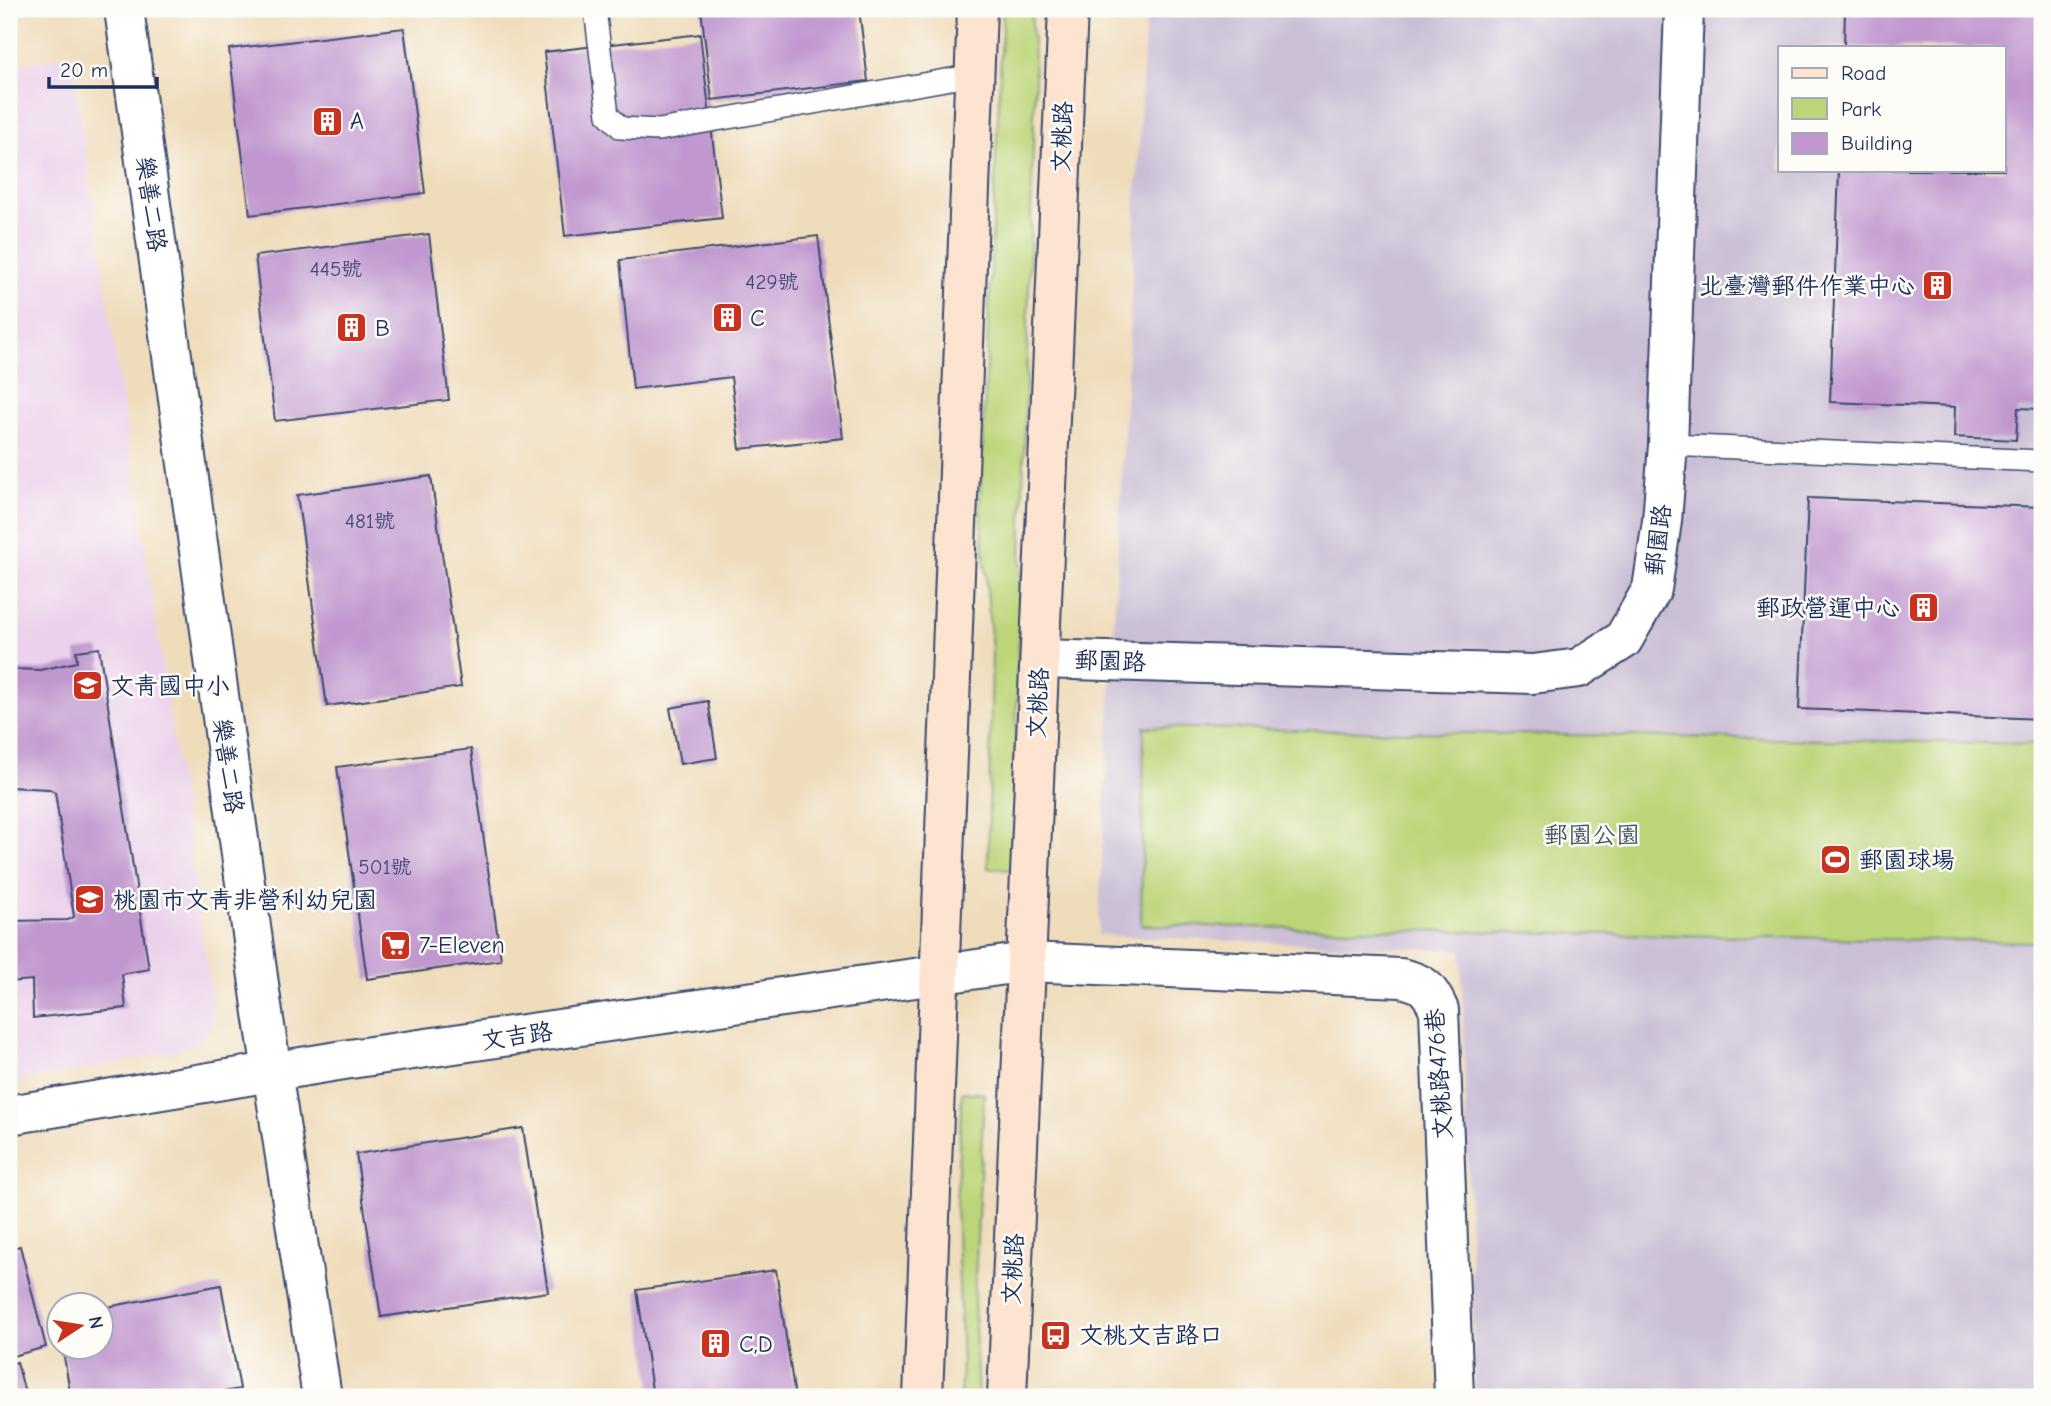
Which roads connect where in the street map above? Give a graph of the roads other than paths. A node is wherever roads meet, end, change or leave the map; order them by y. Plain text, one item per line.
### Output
1 (124, 9) edge
2 (595, 9) edge
3 (976, 9) edge
4 (1068, 9) edge
5 (1684, 9) edge
6 (974, 75) junction
7 (1668, 445) junction
8 (2042, 461) edge
9 (1040, 659) junction
10 (1026, 962) junction
11 (939, 975) junction
12 (272, 1072) junction
13 (9, 1115) edge
14 (322, 1397) edge
15 (923, 1397) edge
16 (1007, 1397) edge
17 (1454, 1397) edge

1 - 12 street, 樂善二路
2 - 6 lane
3 - 6 street
4 - 9 street, 文桃路
5 - 7 street, 郵園路
6 - 11 street
7 - 8 lane
7 - 9 street, 郵園路
9 - 10 street, 文桃路
10 - 11 street, 文吉路
10 - 16 street, 文桃路
10 - 17 street, 文桃路476巷
11 - 12 street, 文吉路
11 - 15 street
12 - 13 street, 文吉路
12 - 14 street, 樂善二路

